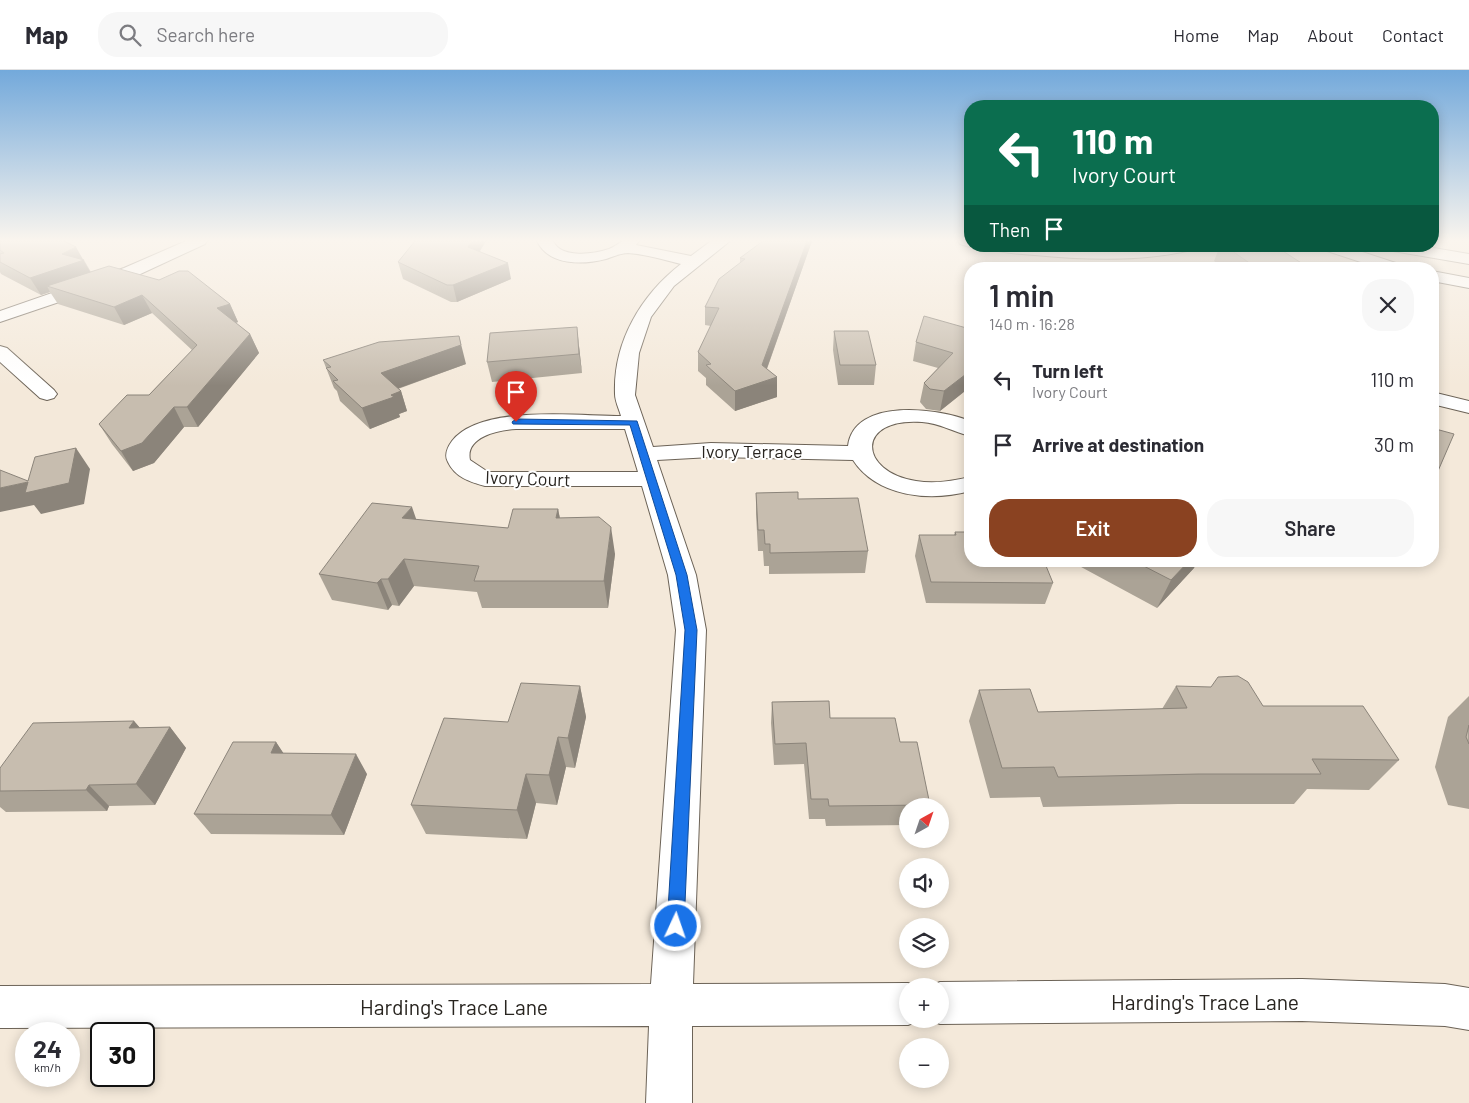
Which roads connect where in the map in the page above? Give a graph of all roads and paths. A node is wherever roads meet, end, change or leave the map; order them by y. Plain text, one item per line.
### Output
1 (80, 289) edge
2 (662, 289) edge
3 (0, 317) edge
4 (0, 352) edge
5 (47, 394) dead end
6 (1439, 400) edge
7 (1469, 407) edge
8 (634, 423) junction
9 (964, 427) edge
10 (861, 452) junction
11 (647, 466) junction
12 (964, 486) edge
13 (949, 1003) edge
14 (899, 1004) edge
15 (671, 1006) junction
16 (0, 1007) edge
17 (1469, 1009) edge
18 (668, 1103) edge

1 - 3 street
2 - 8 street
4 - 5 street
6 - 7 street
8 - 11 street
8 - 11 street, Ivory Court
9 - 10 street
10 - 11 street, Ivory Terrace
10 - 12 street
11 - 15 street
13 - 17 street, Harding's Trace Lane
14 - 15 street, Harding's Trace Lane
15 - 16 street, Harding's Trace Lane
15 - 18 street

